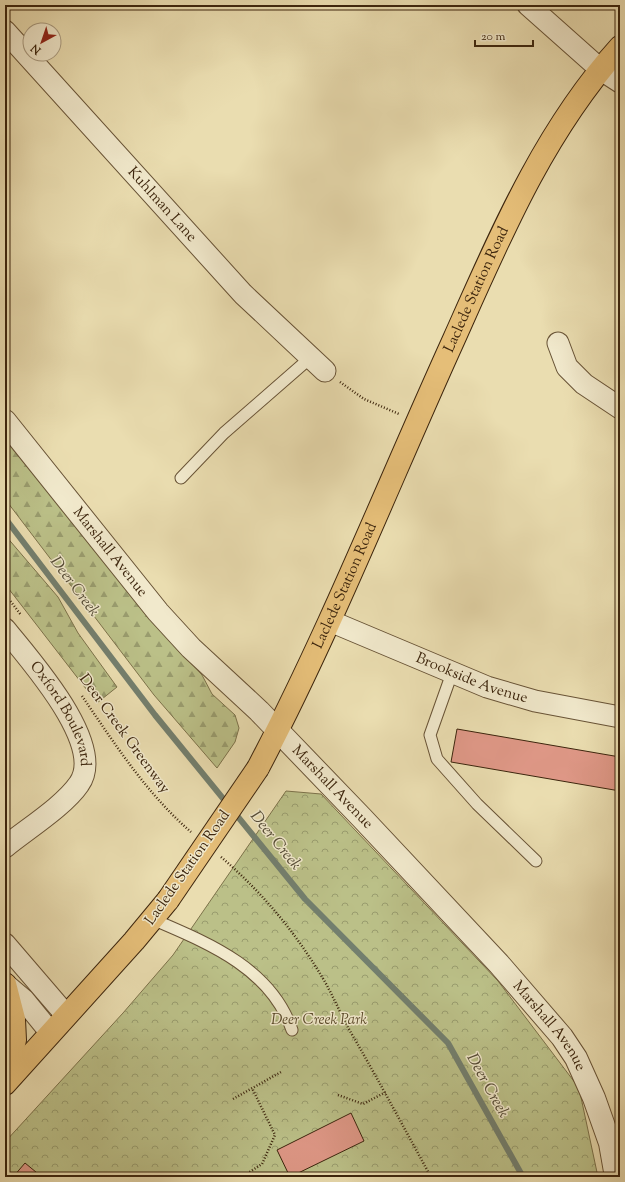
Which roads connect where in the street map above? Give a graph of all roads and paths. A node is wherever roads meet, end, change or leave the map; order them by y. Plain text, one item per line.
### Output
1 (528, 5) edge
2 (5, 31) edge
3 (620, 47) edge
4 (600, 69) junction
5 (620, 82) edge
6 (558, 343) dead end
7 (310, 358) junction
8 (325, 371) joint
9 (620, 408) edge
10 (5, 421) edge
11 (417, 421) junction
12 (181, 478) dead end
13 (5, 594) edge
14 (23, 616) dead end
15 (330, 621) junction
16 (5, 629) edge
17 (452, 673) junction
18 (78, 690) dead end
19 (620, 717) edge
20 (277, 730) junction
21 (197, 837) dead end
22 (5, 847) edge
23 (220, 856) dead end
24 (536, 861) dead end
25 (152, 919) junction
26 (5, 944) edge
27 (5, 984) edge
28 (66, 1015) junction
29 (292, 1030) dead end
30 (50, 1032) junction
31 (281, 1072) dead end
32 (5, 1081) edge
33 (5, 1084) edge
34 (252, 1088) junction
35 (386, 1092) junction
36 (338, 1095) dead end
37 (233, 1099) dead end
38 (615, 1138) edge
39 (242, 1177) edge
40 (431, 1177) edge
41 (616, 1177) edge

1 - 4 street
2 - 7 street, Kuhlman Lane
3 - 4 main road, Laclede Station Road
4 - 5 street
4 - 11 main road, Laclede Station Road
6 - 9 street
7 - 8 street, Kuhlman Lane
7 - 12 lane
8 - 11 path
10 - 20 street, Marshall Avenue
11 - 15 main road, Laclede Station Road
13 - 14 path
15 - 17 street, Brookside Avenue
15 - 20 main road, Laclede Station Road
16 - 22 street, Oxford Boulevard
17 - 19 street, Brookside Avenue
17 - 24 lane
18 - 21 path, Deer Creek Greenway
20 - 25 main road, Laclede Station Road, bridge
20 - 38 street, Marshall Avenue
23 - 35 path
25 - 28 main road, Laclede Station Road
25 - 29 lane
26 - 28 street
27 - 30 street
27 - 32 main road
28 - 30 main road, Laclede Station Road
30 - 33 main road, Laclede Station Road
31 - 34 path
34 - 37 path
34 - 39 path
35 - 36 path
35 - 40 path
38 - 41 street, Marshall Avenue

